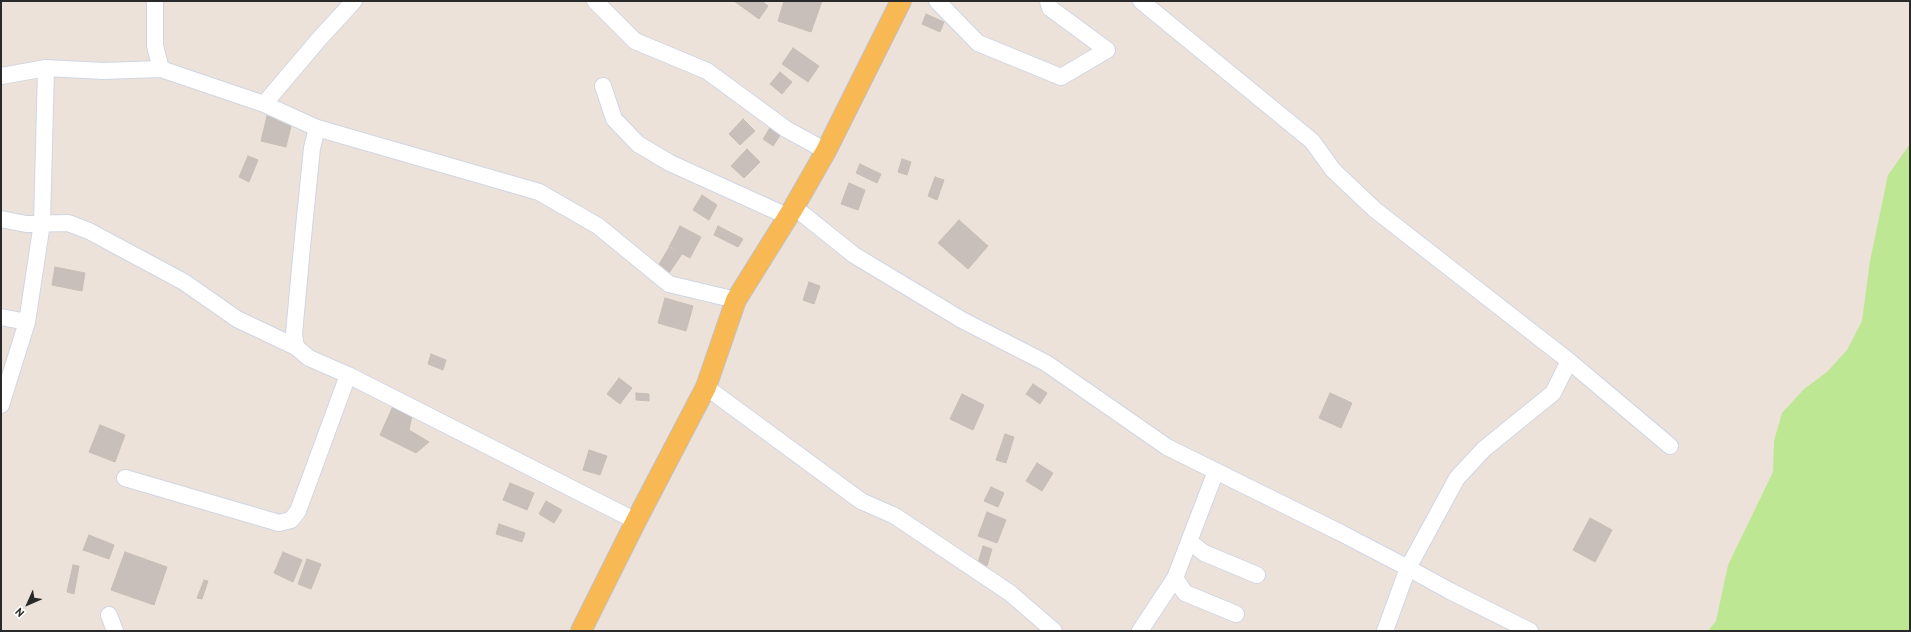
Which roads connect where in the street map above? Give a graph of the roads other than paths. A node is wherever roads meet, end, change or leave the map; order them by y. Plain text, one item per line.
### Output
1 (155, 1) edge
2 (354, 1) edge
3 (595, 1) edge
4 (901, 1) edge
5 (937, 1) edge
6 (1048, 1) edge
7 (1140, 1) edge
8 (46, 68) junction
9 (161, 69) junction
10 (1, 76) edge
11 (603, 86) dead end
12 (264, 104) junction
13 (317, 128) junction
14 (826, 151) junction
15 (790, 212) junction
16 (1, 219) edge
17 (42, 223) junction
18 (736, 300) junction
19 (1, 317) edge
20 (27, 322) junction
21 (296, 347) junction
22 (1569, 361) junction
23 (348, 375) junction
24 (706, 387) junction
25 (1, 405) edge
26 (1670, 446) dead end
27 (1216, 471) junction
28 (125, 478) dead end
29 (636, 520) junction
30 (1190, 542) junction
31 (1408, 568) junction
32 (1256, 575) dead end
33 (1175, 578) junction
34 (1236, 614) dead end
35 (109, 615) dead end
36 (115, 631) edge
37 (581, 631) edge
38 (1054, 631) edge
39 (1140, 631) edge
40 (1385, 631) edge
41 (1530, 631) edge

1 - 9 street
2 - 12 street
3 - 14 street
4 - 14 main road
5 - 6 street
7 - 22 street
8 - 9 street
8 - 10 street
8 - 17 street
9 - 12 street
11 - 15 street
12 - 13 street
13 - 18 street
13 - 21 street
14 - 15 main road
15 - 18 main road
15 - 27 street
16 - 17 street
17 - 20 street
17 - 21 street
18 - 24 main road
19 - 20 street
20 - 25 street
21 - 23 street
22 - 26 street
22 - 31 street
23 - 28 street
23 - 29 street
24 - 29 main road
24 - 38 street
27 - 30 street
27 - 31 street
29 - 37 main road
30 - 32 street
30 - 33 street
31 - 40 street
31 - 41 street
33 - 34 street
33 - 39 street
35 - 36 street

